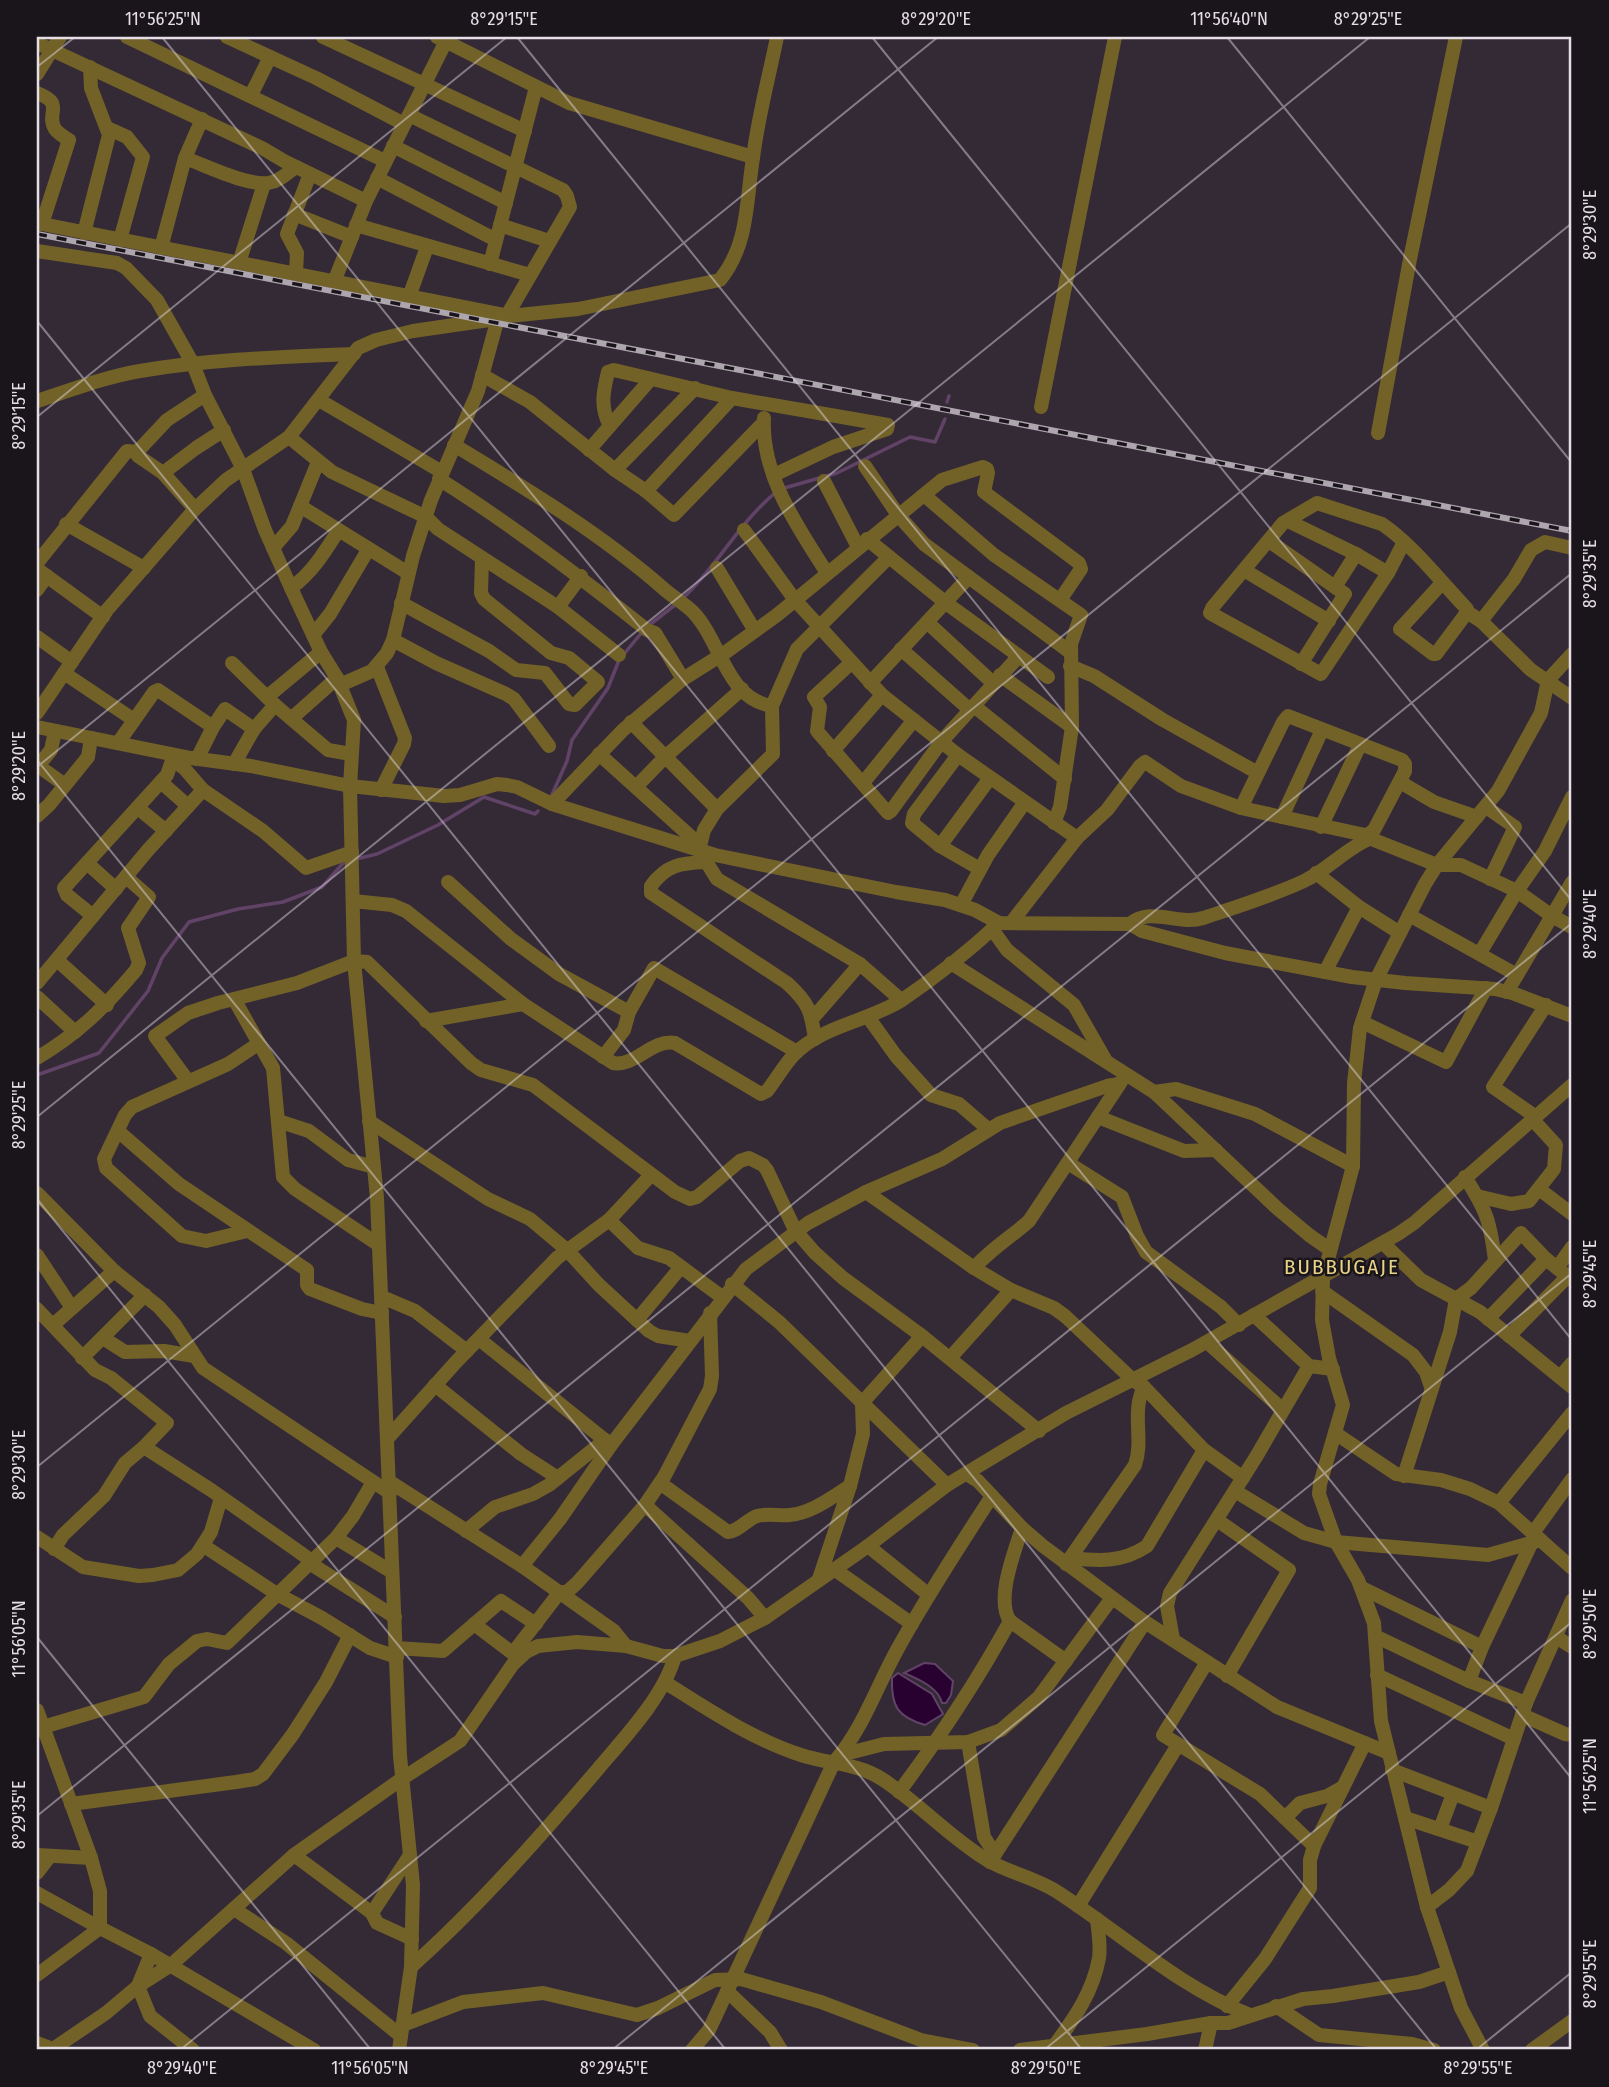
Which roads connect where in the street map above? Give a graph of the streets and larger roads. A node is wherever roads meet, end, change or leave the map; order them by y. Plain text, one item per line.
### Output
1 (60, 37) edge
2 (127, 37) edge
3 (227, 37) edge
4 (323, 37) edge
5 (777, 37) edge
6 (1115, 37) edge
7 (1456, 37) edge
8 (444, 38) edge
9 (37, 43) edge
10 (53, 51) junction
11 (270, 57) junction
12 (90, 67) junction
13 (37, 74) edge
14 (425, 85) junction
15 (536, 87) junction
16 (37, 93) edge
17 (251, 95) junction
18 (202, 119) junction
19 (407, 120) junction
20 (107, 128) junction
21 (525, 131) junction
22 (393, 146) junction
23 (752, 157) junction
24 (185, 158) junction
25 (385, 161) junction
26 (296, 167) junction
27 (516, 167) junction
28 (310, 174) junction
29 (377, 178) junction
30 (264, 184) junction
31 (366, 201) junction
32 (506, 203) junction
33 (294, 214) junction
34 (39, 224) edge
35 (500, 225) junction
36 (354, 231) junction
37 (84, 233) junction
38 (120, 240) junction
39 (496, 240) junction
40 (549, 241) junction
41 (427, 247) junction
42 (161, 248) junction
43 (37, 251) edge
44 (239, 263) junction
45 (490, 264) junction
46 (296, 274) junction
47 (530, 275) junction
48 (334, 282) junction
49 (409, 297) junction
50 (502, 317) junction
51 (354, 354) junction
52 (193, 364) junction
53 (482, 375) junction
54 (650, 380) junction
55 (695, 388) junction
56 (205, 395) junction
57 (732, 398) junction
58 (319, 400) junction
59 (37, 401) edge
60 (765, 403) junction
61 (1041, 407) dead end
62 (763, 423) junction
63 (610, 426) junction
64 (224, 430) junction
65 (1378, 433) dead end
66 (289, 437) junction
67 (454, 445) junction
68 (589, 450) junction
69 (137, 452) junction
70 (318, 462) junction
71 (865, 466) dead end
72 (243, 469) junction
73 (615, 470) junction
74 (163, 473) junction
75 (441, 475) junction
76 (774, 475) junction
77 (824, 481) dead end
78 (646, 491) junction
79 (924, 495) junction
80 (300, 506) junction
81 (195, 509) junction
82 (426, 516) junction
83 (898, 516) junction
84 (1288, 521) junction
85 (66, 524) junction
86 (744, 530) dead end
87 (338, 531) junction
88 (1269, 541) junction
89 (1404, 542) junction
90 (863, 543) junction
91 (273, 548) junction
92 (1572, 548) edge
93 (368, 550) junction
94 (1356, 554) junction
95 (889, 557) junction
96 (481, 558) junction
97 (37, 563) edge
98 (144, 568) junction
99 (717, 568) dead end
100 (1244, 570) junction
101 (42, 572) edge
102 (408, 573) junction
103 (827, 573) junction
104 (1388, 573) junction
105 (581, 576) junction
106 (969, 577) junction
107 (1442, 583) junction
108 (1335, 587) junction
109 (290, 588) junction
110 (37, 590) edge
111 (795, 600) junction
112 (1060, 600) junction
113 (401, 603) junction
114 (946, 603) junction
115 (558, 607) junction
116 (1467, 612) junction
117 (103, 617) junction
118 (1329, 621) junction
119 (1481, 621) junction
120 (927, 622) junction
121 (819, 627) junction
122 (755, 631) junction
123 (313, 635) junction
124 (37, 637) edge
125 (393, 640) junction
126 (901, 649) junction
127 (321, 652) junction
128 (618, 654) dead end
129 (1572, 654) edge
130 (719, 656) junction
131 (1019, 656) junction
132 (1070, 659) junction
133 (232, 663) dead end
134 (851, 663) junction
135 (1301, 664) junction
136 (68, 667) junction
137 (377, 667) junction
138 (1048, 677) dead end
139 (683, 679) junction
140 (997, 679) junction
141 (1548, 680) junction
142 (338, 682) junction
143 (870, 683) junction
144 (743, 689) junction
145 (882, 695) junction
146 (1572, 698) edge
147 (271, 701) junction
148 (772, 706) junction
149 (39, 707) edge
150 (972, 708) junction
151 (292, 718) junction
152 (134, 720) junction
153 (914, 720) junction
154 (631, 722) junction
155 (37, 727) edge
156 (213, 727) junction
157 (1072, 727) junction
158 (254, 729) junction
159 (1322, 730) junction
160 (55, 731) junction
161 (90, 738) junction
162 (941, 741) junction
163 (118, 743) junction
164 (1360, 745) junction
165 (549, 746) dead end
166 (833, 751) junction
167 (351, 754) junction
168 (599, 754) junction
169 (958, 755) junction
170 (173, 757) junction
171 (665, 757) junction
172 (197, 759) junction
173 (234, 764) junction
174 (38, 765) edge
175 (1258, 773) junction
176 (990, 778) junction
177 (1065, 779) junction
178 (161, 782) junction
179 (1399, 782) junction
180 (863, 783) junction
181 (65, 785) junction
182 (350, 786) junction
183 (636, 787) junction
184 (203, 790) junction
185 (381, 790) junction
186 (1572, 797) edge
187 (1025, 803) junction
188 (552, 804) junction
189 (188, 806) junction
190 (138, 808) junction
191 (1241, 808) junction
192 (717, 809) junction
193 (1481, 812) junction
194 (37, 816) edge
195 (1282, 817) junction
196 (1054, 823) junction
197 (1321, 827) junction
198 (166, 831) junction
199 (1370, 836) junction
200 (1077, 838) junction
201 (940, 846) junction
202 (352, 852) junction
203 (701, 852) junction
204 (87, 863) junction
205 (1437, 865) junction
206 (980, 869) junction
207 (1316, 873) junction
208 (126, 877) junction
209 (1490, 878) junction
210 (448, 882) dead end
211 (1572, 882) edge
212 (116, 889) junction
213 (1517, 891) junction
214 (353, 901) junction
215 (961, 905) junction
216 (1359, 906) junction
217 (1409, 915) junction
218 (93, 916) junction
219 (1552, 916) junction
220 (1130, 924) junction
221 (1001, 925) junction
222 (1572, 927) edge
223 (1400, 933) junction
224 (1480, 953) junction
225 (57, 960) junction
226 (354, 961) junction
227 (951, 963) junction
228 (860, 964) junction
229 (1325, 972) junction
230 (1517, 975) junction
231 (1376, 980) junction
232 (37, 984) edge
233 (1486, 988) junction
234 (1507, 992) junction
235 (37, 997) edge
236 (234, 999) junction
237 (901, 1000) junction
238 (523, 1004) junction
239 (107, 1005) junction
240 (1546, 1005) junction
241 (629, 1012) junction
242 (1572, 1016) edge
243 (868, 1017) junction
244 (812, 1019) junction
245 (426, 1021) junction
246 (1362, 1022) junction
247 (75, 1032) junction
248 (815, 1040) junction
249 (258, 1044) junction
250 (796, 1052) junction
251 (38, 1056) edge
252 (603, 1057) junction
253 (1106, 1063) junction
254 (1123, 1080) junction
255 (188, 1082) junction
256 (1572, 1085) edge
257 (1154, 1092) junction
258 (1098, 1117) junction
259 (1534, 1119) junction
260 (278, 1121) junction
261 (369, 1121) junction
262 (988, 1129) junction
263 (118, 1130) junction
264 (1216, 1150) junction
265 (1068, 1163) junction
266 (1353, 1166) junction
267 (374, 1167) junction
268 (651, 1175) junction
269 (1465, 1177) junction
270 (1539, 1189) junction
271 (866, 1192) junction
272 (37, 1193) edge
273 (1477, 1196) junction
274 (1572, 1214) edge
275 (610, 1220) junction
276 (796, 1230) junction
277 (247, 1231) junction
278 (1383, 1243) junction
279 (379, 1245) junction
280 (1572, 1247) edge
281 (1329, 1249) junction
282 (567, 1250) junction
283 (37, 1255) edge
284 (1495, 1260) junction
285 (681, 1267) junction
286 (974, 1268) junction
287 (114, 1271) junction
288 (1561, 1271) edge
289 (732, 1284) junction
290 (1322, 1285) junction
291 (1011, 1290) junction
292 (145, 1295) junction
293 (382, 1297) junction
294 (722, 1297) junction
295 (1457, 1300) junction
296 (72, 1308) junction
297 (37, 1309) edge
298 (382, 1312) junction
299 (710, 1313) junction
300 (1254, 1315) junction
301 (1488, 1318) junction
302 (637, 1320) junction
303 (53, 1325) junction
304 (1239, 1325) junction
305 (922, 1336) junction
306 (1509, 1336) junction
307 (103, 1338) junction
308 (479, 1339) junction
309 (690, 1340) junction
310 (1208, 1342) junction
311 (467, 1351) junction
312 (194, 1356) junction
313 (82, 1358) junction
314 (950, 1358) junction
315 (1572, 1363) edge
316 (1309, 1366) junction
317 (1333, 1369) junction
318 (1560, 1377) junction
319 (1138, 1384) junction
320 (435, 1385) junction
321 (1431, 1387) junction
322 (1572, 1387) edge
323 (862, 1402) junction
324 (1283, 1410) junction
325 (1572, 1413) edge
326 (1039, 1431) junction
327 (1335, 1433) junction
328 (387, 1439) junction
329 (608, 1442) junction
330 (144, 1447) junction
331 (1204, 1450) junction
332 (967, 1474) junction
333 (1404, 1476) junction
334 (558, 1478) junction
335 (1243, 1478) junction
336 (1572, 1479) edge
337 (373, 1482) junction
338 (660, 1483) junction
339 (947, 1485) junction
340 (850, 1486) junction
341 (390, 1488) junction
342 (1235, 1491) junction
343 (992, 1496) junction
344 (221, 1497) junction
345 (1499, 1503) junction
346 (645, 1506) junction
347 (1217, 1520) junction
348 (1022, 1528) junction
349 (467, 1531) junction
350 (37, 1537) edge
351 (335, 1538) junction
352 (1535, 1538) junction
353 (1336, 1542) junction
354 (868, 1545) junction
355 (204, 1546) junction
356 (54, 1549) junction
357 (1068, 1561) junction
358 (311, 1564) junction
359 (522, 1566) junction
360 (1571, 1566) edge
361 (834, 1569) junction
362 (392, 1572) junction
363 (819, 1579) junction
364 (1362, 1588) junction
365 (559, 1593) junction
366 (277, 1594) junction
367 (929, 1595) junction
368 (1112, 1598) junction
369 (1572, 1600) edge
370 (395, 1617) junction
371 (765, 1618) junction
372 (1010, 1621) junction
373 (1145, 1622) junction
374 (536, 1623) junction
375 (474, 1624) junction
376 (912, 1624) junction
377 (350, 1635) junction
378 (1376, 1636) junction
379 (1556, 1637) junction
380 (1173, 1639) junction
381 (626, 1646) junction
382 (1482, 1647) junction
383 (1572, 1647) edge
384 (396, 1652) junction
385 (516, 1656) junction
386 (675, 1656) junction
387 (1066, 1661) junction
388 (1207, 1662) junction
389 (1377, 1675) junction
390 (1227, 1676) junction
391 (1469, 1681) junction
392 (666, 1683) junction
393 (1524, 1709) junction
394 (37, 1710) edge
395 (43, 1727) junction
396 (1572, 1735) edge
397 (1514, 1739) junction
398 (968, 1742) junction
399 (936, 1743) junction
400 (1365, 1743) junction
401 (1178, 1745) junction
402 (1389, 1752) junction
403 (837, 1758) junction
404 (1392, 1770) junction
405 (402, 1778) junction
406 (1343, 1787) junction
407 (899, 1792) junction
408 (1453, 1794) junction
409 (71, 1804) junction
410 (1491, 1808) junction
411 (1285, 1818) junction
412 (1405, 1818) junction
413 (1440, 1829) junction
414 (1478, 1842) junction
415 (1314, 1846) junction
416 (43, 1855) edge
417 (410, 1855) junction
418 (294, 1856) junction
419 (91, 1858) junction
420 (992, 1858) junction
421 (37, 1873) edge
422 (37, 1893) edge
423 (1078, 1906) junction
424 (1427, 1907) junction
425 (234, 1909) junction
426 (372, 1913) junction
427 (1097, 1919) junction
428 (100, 1928) junction
429 (412, 1939) junction
430 (151, 1954) junction
431 (171, 1965) junction
432 (411, 1967) junction
433 (1449, 1972) junction
434 (37, 1975) edge
435 (730, 1984) junction
436 (138, 1986) junction
437 (1227, 2006) junction
438 (1276, 2006) junction
439 (1250, 2015) junction
440 (1572, 2021) edge
441 (401, 2037) edge
442 (1208, 2037) edge
443 (37, 2043) edge
444 (1045, 2048) edge
445 (194, 2050) edge
446 (314, 2050) edge
447 (692, 2050) edge
448 (781, 2050) edge
449 (973, 2050) edge
450 (1020, 2050) edge
451 (1221, 2050) edge
452 (1434, 2050) edge
453 (1483, 2050) edge
454 (1532, 2050) edge

1 - 10 street
2 - 17 street
3 - 11 street
4 - 14 street
5 - 23 street
6 - 61 street
7 - 65 street
8 - 14 street
8 - 15 street
9 - 10 street
10 - 12 street
10 - 13 street
11 - 17 street
11 - 19 street
12 - 18 street
12 - 20 street
14 - 19 street
14 - 21 street
15 - 21 street
15 - 23 street
16 - 34 street
17 - 25 street
18 - 24 street
18 - 26 street
19 - 22 street
19 - 27 street
20 - 37 street
20 - 38 street
21 - 27 street
22 - 25 street
22 - 32 street
23 - 50 street
24 - 30 street
24 - 42 street
25 - 29 street
26 - 28 street
26 - 30 street
27 - 32 street
27 - 40 street
28 - 31 street
28 - 33 street
29 - 31 street
29 - 39 street
30 - 44 street
31 - 36 street
32 - 35 street
33 - 36 street
33 - 46 street
34 - 37 street
35 - 39 street
35 - 40 street
36 - 41 street
36 - 48 street
37 - 38 street
38 - 42 street
39 - 45 street
40 - 47 street
41 - 45 street
41 - 49 street
42 - 44 street
43 - 52 street
44 - 46 street
45 - 47 street
46 - 48 street
47 - 50 street
48 - 49 street
49 - 50 street
50 - 51 street
50 - 53 street
51 - 52 street
51 - 58 street
52 - 56 street
52 - 59 street
53 - 67 street
53 - 68 street
54 - 55 street
54 - 63 street
54 - 63 street
55 - 57 street
55 - 73 street
56 - 64 street
56 - 69 street
57 - 60 street
57 - 78 street
58 - 66 street
58 - 75 street
60 - 62 street
60 - 76 street
62 - 76 street
62 - 78 street
63 - 68 street
64 - 72 street
64 - 74 street
66 - 70 street
66 - 72 street
67 - 75 street
67 - 130 street
68 - 73 street
69 - 74 street
69 - 85 street
70 - 80 street
70 - 82 street
71 - 83 street
72 - 81 street
72 - 91 street
73 - 78 street
74 - 81 street
75 - 82 street
75 - 105 street
76 - 103 street
77 - 90 street
79 - 83 street
79 - 112 street
79 - 112 street
80 - 87 street
80 - 91 street
81 - 98 street
82 - 96 street
82 - 102 street
83 - 90 street
83 - 106 street
84 - 88 street
84 - 89 street
84 - 94 street
85 - 97 street
85 - 98 street
86 - 111 street
87 - 93 street
87 - 109 street
88 - 100 street
88 - 108 street
89 - 104 street
89 - 107 street
90 - 95 street
90 - 103 street
91 - 109 street
92 - 119 street
93 - 102 street
93 - 123 street
94 - 104 street
94 - 108 street
95 - 114 street
95 - 121 street
96 - 113 street
96 - 115 street
98 - 117 street
99 - 122 street
100 - 118 street
100 - 135 street
101 - 110 street
101 - 117 street
102 - 113 street
103 - 111 street
104 - 135 street
105 - 115 street
105 - 139 street
106 - 114 street
106 - 132 street
107 - 116 street
107 - 116 street
108 - 118 street
109 - 123 street
111 - 121 street
111 - 122 street
112 - 132 street
113 - 125 street
114 - 120 street
114 - 131 street
115 - 128 street
116 - 119 street
117 - 136 street
118 - 135 street
119 - 141 street
120 - 126 street
120 - 140 street
121 - 134 street
121 - 148 street
122 - 130 street
123 - 127 street
124 - 136 street
125 - 137 street
125 - 165 street
126 - 143 street
126 - 150 street
127 - 142 street
127 - 147 street
129 - 141 street
130 - 139 street
130 - 144 street
131 - 138 street
131 - 140 street
132 - 157 street
132 - 175 street
133 - 147 street
134 - 143 street
134 - 166 street
136 - 149 street
136 - 152 street
137 - 142 street
137 - 185 street
139 - 154 street
140 - 150 street
140 - 157 street
141 - 146 street
141 - 193 street
142 - 151 street
142 - 167 street
143 - 145 street
144 - 148 street
144 - 171 street
145 - 153 street
145 - 166 street
147 - 151 street
147 - 158 street
148 - 192 street
150 - 162 street
150 - 177 street
151 - 167 street
152 - 156 street
152 - 163 street
153 - 162 street
153 - 180 street
154 - 168 street
154 - 171 street
155 - 160 street
156 - 158 street
156 - 172 street
157 - 177 street
158 - 173 street
159 - 164 street
159 - 175 street
159 - 195 street
160 - 161 street
160 - 174 street
161 - 163 street
161 - 181 street
162 - 169 street
162 - 180 street
163 - 170 street
164 - 179 street
164 - 197 street
166 - 180 street
167 - 182 street
168 - 183 street
168 - 188 street
169 - 176 street
169 - 201 street
170 - 172 street
170 - 178 street
170 - 184 street
171 - 183 street
171 - 192 street
172 - 173 street
173 - 182 street
174 - 181 street
175 - 191 street
176 - 187 street
176 - 201 street
177 - 196 street
178 - 189 street
178 - 190 street
179 - 193 street
179 - 199 street
181 - 194 street
182 - 185 street
182 - 202 street
183 - 203 street
184 - 189 street
184 - 202 street
185 - 188 street
186 - 213 street
187 - 196 street
187 - 206 street
188 - 203 street
189 - 198 street
190 - 198 street
190 - 204 street
191 - 195 street
191 - 200 street
192 - 203 street
193 - 205 street
193 - 209 street
195 - 197 street
196 - 200 street
197 - 199 street
198 - 208 street
199 - 205 street
199 - 207 street
200 - 221 street
201 - 206 street
202 - 214 street
203 - 215 street
203 - 228 street
203 - 244 street
204 - 212 street
204 - 218 street
205 - 209 street
205 - 217 street
206 - 215 street
207 - 216 street
207 - 220 street
208 - 212 street
208 - 239 street
209 - 213 street
210 - 241 street
211 - 219 street
212 - 218 street
213 - 219 street
213 - 224 street
214 - 226 street
214 - 238 street
215 - 221 street
216 - 223 street
216 - 229 street
217 - 223 street
217 - 224 street
218 - 225 street
219 - 222 street
219 - 230 street
220 - 221 street
220 - 229 street
221 - 227 street
221 - 253 street
223 - 231 street
224 - 230 street
225 - 232 street
225 - 239 street
226 - 236 street
226 - 245 street
226 - 261 street
227 - 237 street
227 - 253 street
228 - 237 street
228 - 244 street
229 - 231 street
230 - 234 street
231 - 233 street
231 - 246 street
233 - 234 street
233 - 246 street
234 - 240 street
235 - 247 street
236 - 249 street
236 - 255 street
237 - 243 street
238 - 245 street
238 - 252 street
239 - 247 street
240 - 242 street
240 - 259 street
241 - 250 street
241 - 252 street
243 - 248 street
243 - 262 street
244 - 248 street
245 - 268 street
246 - 266 street
247 - 251 street
248 - 250 street
249 - 255 street
249 - 260 street
250 - 252 street
253 - 254 street
254 - 257 street
254 - 258 street
254 - 262 street
255 - 263 street
256 - 259 street
257 - 264 street
257 - 266 street
258 - 264 street
258 - 265 street
259 - 269 street
259 - 270 street
260 - 267 street
260 - 279 street
261 - 267 street
261 - 282 street
262 - 271 street
263 - 277 street
263 - 277 street
264 - 281 street
265 - 286 street
265 - 304 street
266 - 281 street
267 - 279 street
268 - 275 street
268 - 276 street
269 - 273 street
269 - 278 street
270 - 273 street
270 - 274 street
271 - 276 street
271 - 286 street
272 - 287 street
273 - 284 street
275 - 282 street
275 - 285 street
276 - 289 street
276 - 305 street
277 - 298 street
278 - 290 street
278 - 295 street
279 - 293 street
280 - 288 street
281 - 290 street
282 - 302 street
282 - 308 street
283 - 296 street
284 - 288 street
284 - 295 street
285 - 294 street
285 - 302 street
286 - 291 street
287 - 292 street
287 - 296 street
288 - 301 street
288 - 306 street
289 - 294 street
289 - 323 street
290 - 300 street
290 - 317 street
290 - 321 street
291 - 314 street
291 - 319 street
292 - 307 street
292 - 312 street
293 - 298 street
293 - 311 street
294 - 299 street
295 - 301 street
295 - 321 street
296 - 303 street
297 - 303 street
298 - 328 street
299 - 309 street
299 - 338 street
300 - 304 street
300 - 316 street
301 - 306 street
302 - 309 street
303 - 313 street
304 - 310 street
305 - 314 street
305 - 323 street
306 - 318 street
307 - 312 street
307 - 313 street
308 - 311 street
308 - 329 street
309 - 329 street
310 - 319 street
310 - 324 street
311 - 320 street
312 - 337 street
313 - 330 street
314 - 326 street
315 - 318 street
316 - 317 street
316 - 324 street
317 - 327 street
318 - 322 street
319 - 326 street
319 - 331 street
319 - 357 street
320 - 328 street
320 - 334 street
321 - 333 street
323 - 339 street
323 - 340 street
324 - 335 street
325 - 345 street
326 - 332 street
327 - 333 street
327 - 353 street
328 - 341 street
329 - 334 street
329 - 359 street
330 - 344 street
330 - 356 street
331 - 335 street
331 - 357 street
332 - 339 street
332 - 343 street
333 - 345 street
334 - 349 street
335 - 342 street
336 - 352 street
337 - 341 street
337 - 351 street
338 - 340 street
338 - 346 street
339 - 354 street
340 - 363 street
341 - 349 street
341 - 362 street
342 - 347 street
342 - 353 street
343 - 348 street
343 - 367 street
344 - 355 street
344 - 358 street
345 - 352 street
346 - 365 street
346 - 371 street
347 - 380 street
347 - 390 street
348 - 357 street
348 - 372 street
349 - 359 street
350 - 356 street
351 - 358 street
351 - 362 street
352 - 353 street
352 - 360 street
352 - 382 street
353 - 364 street
354 - 361 street
354 - 367 street
355 - 356 street
355 - 366 street
357 - 368 street
358 - 366 street
358 - 370 street
359 - 365 street
361 - 363 street
361 - 376 street
362 - 370 street
363 - 371 street
364 - 378 street
364 - 382 street
365 - 374 street
365 - 381 street
366 - 377 street
366 - 395 street
367 - 376 street
368 - 373 street
368 - 387 street
369 - 379 street
370 - 384 street
371 - 386 street
372 - 387 street
372 - 399 street
373 - 380 street
373 - 420 street
374 - 375 street
374 - 385 street
375 - 384 street
375 - 385 street
376 - 403 street
377 - 384 street
377 - 409 street
378 - 389 street
378 - 391 street
379 - 383 street
379 - 393 street
380 - 388 street
381 - 385 street
381 - 386 street
382 - 391 street
384 - 405 street
385 - 405 street
386 - 392 street
387 - 398 street
388 - 390 street
388 - 401 street
389 - 397 street
389 - 402 street
390 - 400 street
391 - 393 street
392 - 403 street
392 - 432 street
393 - 396 street
393 - 397 street
394 - 395 street
395 - 409 street
397 - 410 street
398 - 399 street
398 - 420 street
399 - 403 street
399 - 407 street
400 - 402 street
400 - 406 street
401 - 411 street
401 - 423 street
402 - 404 street
403 - 407 street
403 - 435 street
404 - 408 street
404 - 412 street
405 - 417 street
405 - 418 street
406 - 411 street
406 - 415 street
407 - 420 street
408 - 410 street
408 - 413 street
409 - 419 street
410 - 414 street
411 - 415 street
412 - 413 street
412 - 424 street
413 - 414 street
414 - 424 street
415 - 437 street
416 - 419 street
416 - 421 street
417 - 426 street
417 - 429 street
418 - 425 street
418 - 426 street
419 - 428 street
420 - 423 street
422 - 428 street
423 - 427 street
424 - 433 street
425 - 431 street
425 - 441 street
426 - 429 street
427 - 437 street
427 - 444 street
428 - 430 street
428 - 434 street
429 - 432 street
430 - 431 street
430 - 436 street
431 - 436 street
431 - 446 street
432 - 441 street
433 - 438 street
433 - 453 street
435 - 441 street
435 - 447 street
435 - 448 street
435 - 449 street
436 - 443 street
436 - 445 street
437 - 439 street
438 - 439 street
438 - 452 street
439 - 442 street
440 - 454 street
442 - 444 street
442 - 451 street
444 - 450 street

